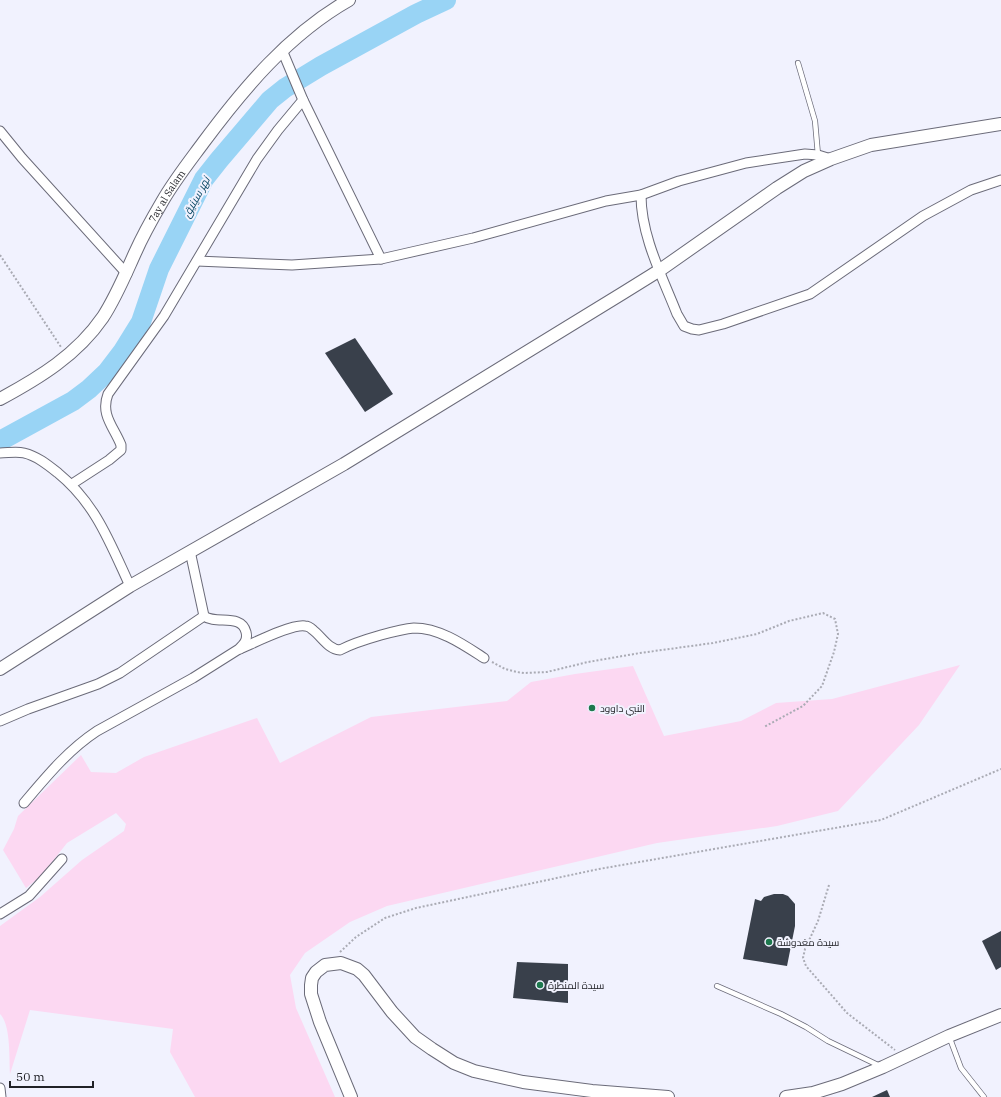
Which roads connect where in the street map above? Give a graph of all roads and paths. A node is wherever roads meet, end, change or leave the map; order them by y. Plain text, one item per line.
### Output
1 (349, 0) edge
2 (282, 50) junction
3 (798, 63) dead end
4 (304, 100) junction
5 (1001, 124) edge
6 (0, 131) edge
7 (818, 155) junction
8 (831, 159) junction
9 (1001, 180) edge
10 (641, 195) junction
11 (0, 255) edge
12 (381, 259) junction
13 (197, 260) junction
14 (660, 270) junction
15 (127, 274) junction
16 (67, 356) junction
17 (0, 399) edge
18 (0, 453) edge
19 (72, 484) junction
20 (190, 551) junction
21 (130, 586) junction
22 (204, 616) junction
23 (239, 649) junction
24 (484, 658) joint
25 (0, 669) edge
26 (0, 721) edge
27 (764, 727) dead end
28 (1001, 769) edge
29 (24, 803) dead end
30 (62, 859) dead end
31 (829, 885) dead end
32 (0, 914) edge
33 (325, 964) junction
34 (717, 986) dead end
35 (1001, 1015) edge
36 (949, 1036) junction
37 (904, 1057) junction
38 (883, 1067) junction
39 (0, 1088) edge
40 (1, 1097) edge
41 (351, 1097) edge
42 (668, 1097) edge
43 (786, 1097) edge
44 (984, 1097) edge

1 - 2 street, 7ay al Salam
2 - 4 street
2 - 15 street, 7ay al Salam
3 - 7 lane
4 - 12 street
4 - 13 street
5 - 8 street
6 - 15 street
7 - 8 street
7 - 10 street
8 - 14 street
9 - 14 street
10 - 12 street
10 - 14 street
11 - 16 path
12 - 13 street
13 - 19 street
14 - 20 street
15 - 16 street, 7ay al Salam
16 - 17 street, 7ay al Salam
18 - 19 street
19 - 21 street
20 - 21 street
20 - 22 street
21 - 25 street
22 - 23 street
22 - 26 street
23 - 24 street
23 - 29 street
24 - 27 path
28 - 33 path
30 - 32 street
31 - 37 path
33 - 41 street
33 - 42 street
34 - 38 lane
35 - 36 street
36 - 37 street
36 - 44 lane
37 - 38 street
38 - 43 street
39 - 40 street

